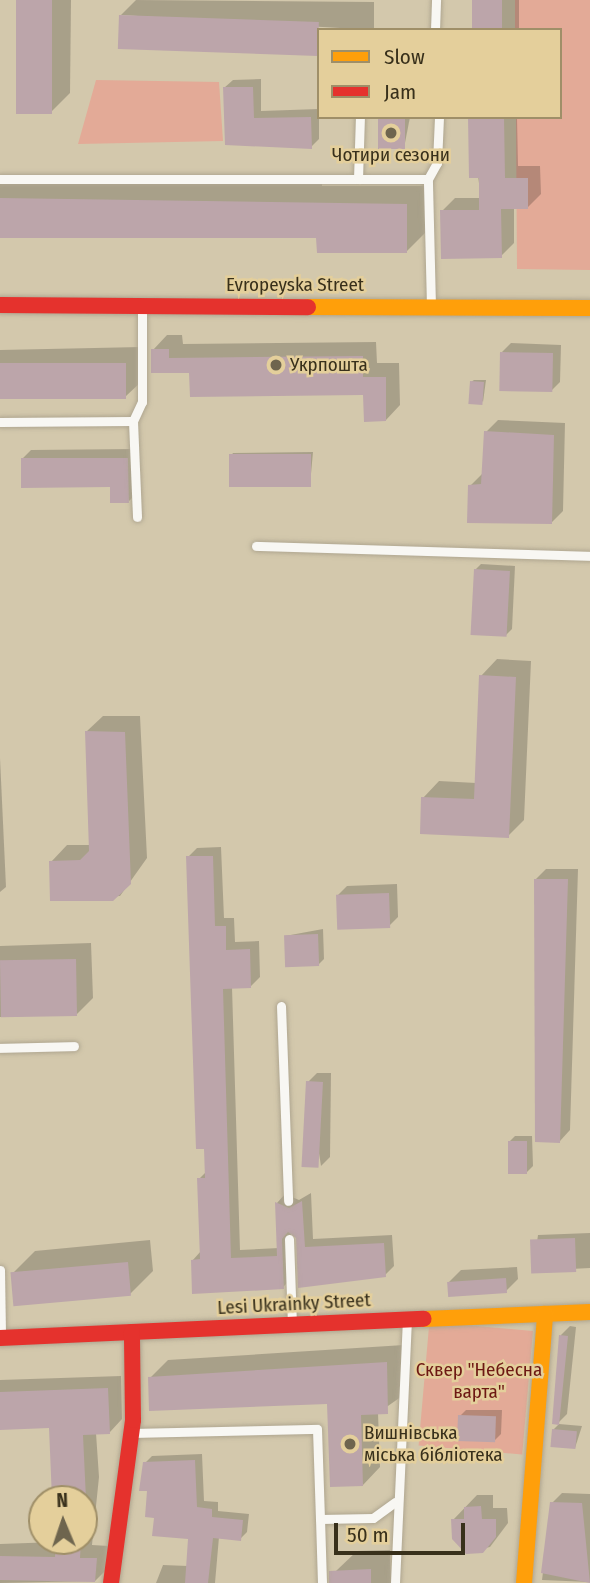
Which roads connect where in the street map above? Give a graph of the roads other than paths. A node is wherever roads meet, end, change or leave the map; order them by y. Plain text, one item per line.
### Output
1 (436, 0) edge
2 (435, 28) edge
3 (360, 119) edge
4 (439, 119) edge
5 (0, 179) edge
6 (358, 179) junction
7 (428, 179) junction
8 (0, 305) edge
9 (142, 305) junction
10 (431, 306) junction
11 (590, 308) edge
12 (133, 421) junction
13 (0, 422) edge
14 (137, 517) dead end
15 (256, 546) dead end
16 (590, 556) edge
17 (281, 1006) dead end
18 (74, 1046) dead end
19 (0, 1048) edge
20 (288, 1201) dead end
21 (289, 1239) dead end
22 (0, 1270) edge
23 (590, 1312) edge
24 (545, 1314) junction
25 (407, 1319) junction
26 (292, 1325) junction
27 (132, 1332) junction
28 (1, 1338) edge
29 (130, 1433) junction
30 (395, 1502) junction
31 (320, 1518) junction
32 (111, 1583) edge
33 (321, 1583) edge
34 (395, 1583) edge
35 (524, 1583) edge

1 - 2 lane
3 - 6 lane
4 - 7 lane
5 - 6 lane
6 - 7 lane
7 - 10 lane
8 - 9 street, Evropeyska Street
9 - 10 street, Evropeyska Street
9 - 12 lane
10 - 11 street, Evropeyska Street
12 - 13 lane
12 - 14 lane
15 - 16 lane
17 - 20 lane
18 - 19 lane
21 - 26 lane
22 - 28 lane
23 - 24 street, Lesi Ukrainky Street
24 - 25 street, Lesi Ukrainky Street
24 - 35 street
25 - 26 street, Lesi Ukrainky Street
25 - 30 lane
26 - 27 street, Lesi Ukrainky Street
27 - 28 street, Lesi Ukrainky Street
27 - 29 street
29 - 31 lane
29 - 32 street
30 - 31 lane
30 - 34 lane
31 - 33 lane

